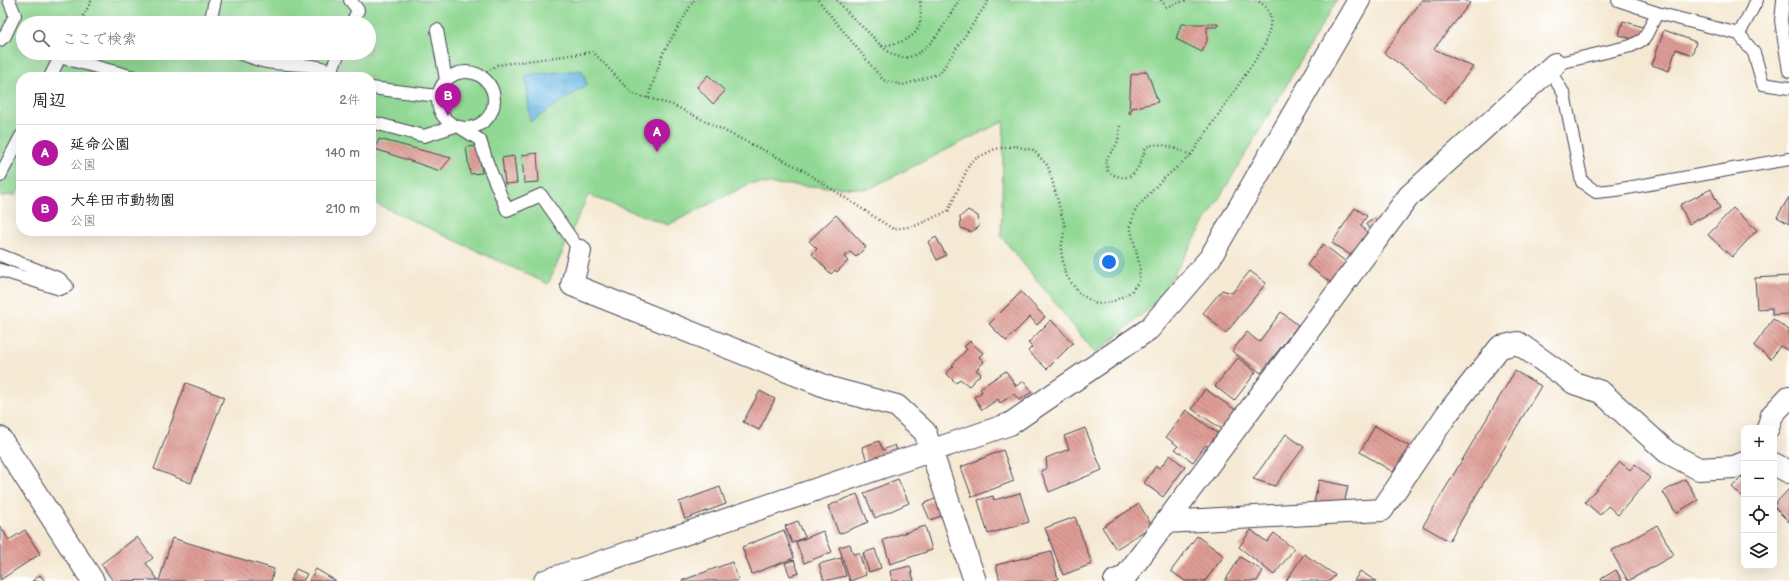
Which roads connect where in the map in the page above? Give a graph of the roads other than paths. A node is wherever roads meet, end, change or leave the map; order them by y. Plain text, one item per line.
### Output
1 (9, 0) edge
2 (215, 0) edge
3 (350, 0) edge
4 (1358, 0) edge
5 (1618, 0) edge
6 (1757, 0) edge
7 (1783, 0) edge
8 (1657, 13) junction
9 (212, 16) edge
10 (355, 16) edge
11 (437, 30) dead end
12 (1739, 34) junction
13 (0, 40) edge
14 (1788, 58) edge
15 (58, 60) edge
16 (71, 60) edge
17 (260, 60) edge
18 (338, 60) edge
19 (1552, 67) junction
20 (1789, 71) edge
21 (52, 72) edge
22 (116, 72) edge
23 (328, 72) edge
24 (335, 72) edge
25 (446, 80) junction
26 (1789, 88) edge
27 (376, 89) edge
28 (438, 96) junction
29 (376, 123) edge
30 (458, 127) junction
31 (16, 146) edge
32 (1789, 160) edge
33 (0, 176) edge
34 (580, 251) joint
35 (0, 255) edge
36 (0, 270) edge
37 (1789, 397) edge
38 (1769, 425) edge
39 (0, 438) edge
40 (930, 451) junction
41 (1741, 464) edge
42 (1777, 466) edge
43 (1789, 472) edge
44 (1166, 522) junction
45 (92, 581) edge
46 (545, 581) edge
47 (975, 581) edge
48 (1115, 581) edge

1 - 13 lane
2 - 9 lane
3 - 10 lane
4 - 40 street
5 - 8 lane
6 - 12 lane
7 - 14 lane
8 - 12 lane
8 - 19 lane
11 - 25 lane
12 - 26 lane
14 - 20 lane
15 - 21 lane
16 - 22 lane
17 - 23 lane
18 - 24 lane
19 - 32 lane
19 - 44 street
25 - 28 lane
25 - 30 lane
27 - 28 lane
28 - 30 lane
29 - 30 lane
30 - 34 lane
31 - 33 lane
34 - 40 street
35 - 36 lane
37 - 38 street
39 - 45 street
40 - 46 street
40 - 47 street
41 - 44 street
42 - 43 street
44 - 48 street

